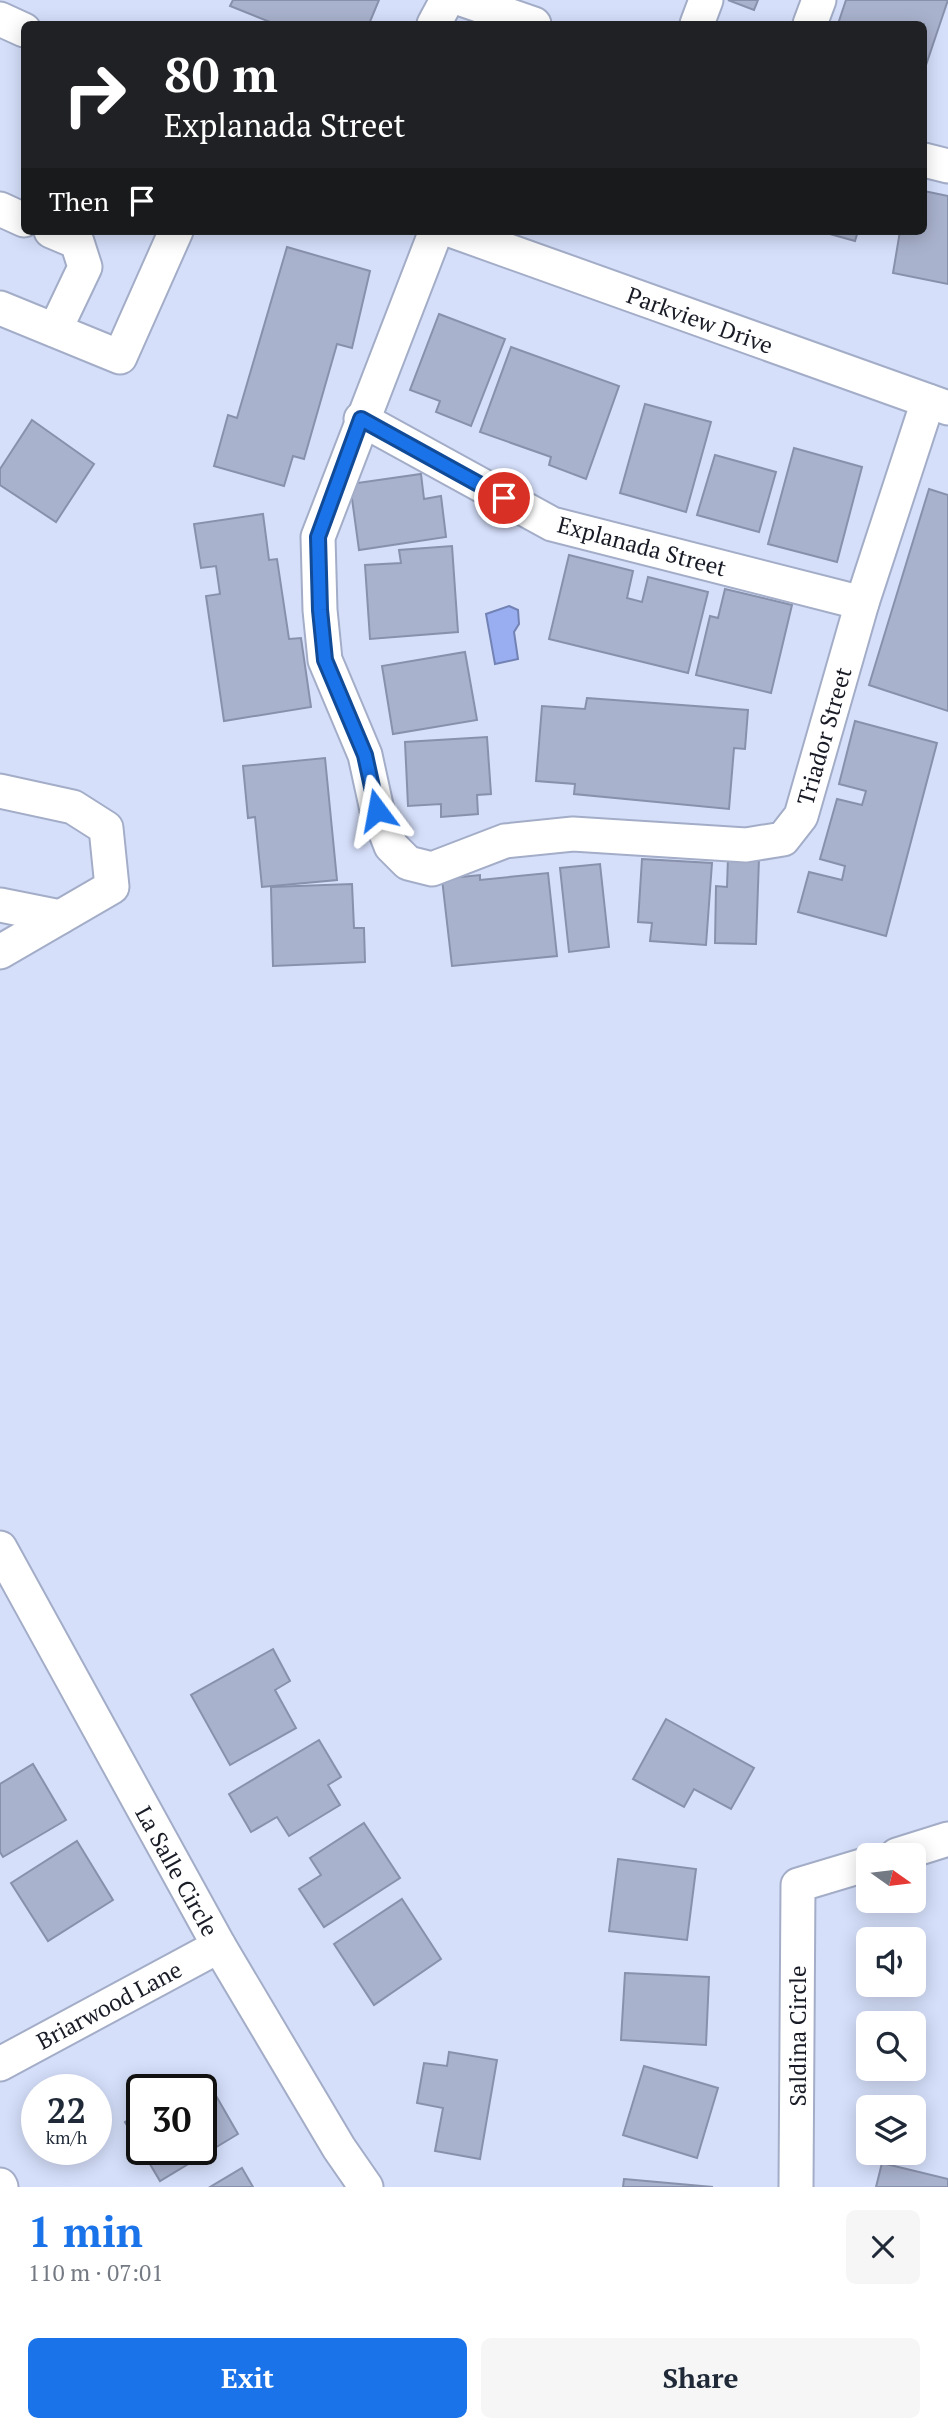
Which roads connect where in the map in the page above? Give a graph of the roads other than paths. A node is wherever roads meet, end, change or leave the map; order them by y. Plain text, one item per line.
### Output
1 (447, 0) edge
2 (464, 0) edge
3 (706, 0) edge
4 (819, 0) edge
5 (0, 19) edge
6 (436, 21) edge
7 (525, 21) edge
8 (698, 21) edge
9 (811, 21) edge
10 (21, 29) edge
11 (927, 161) edge
12 (948, 166) edge
13 (0, 209) edge
14 (21, 219) edge
15 (60, 235) edge
16 (174, 235) edge
17 (434, 235) edge
18 (464, 235) edge
19 (0, 308) edge
20 (55, 330) junction
21 (938, 404) edge
22 (361, 419) junction
23 (862, 603) junction
24 (0, 791) edge
25 (0, 905) edge
26 (60, 917) junction
27 (0, 952) edge
28 (0, 1548) edge
29 (948, 1839) edge
30 (926, 1846) edge
31 (856, 1868) edge
32 (219, 1947) junction
33 (0, 2064) edge
34 (366, 2187) edge
35 (796, 2187) edge

1 - 6 street
2 - 7 street
3 - 8 street
4 - 9 street
5 - 10 street
11 - 12 street
13 - 14 street
15 - 20 street
16 - 20 street
17 - 22 street
18 - 21 street, Parkview Drive
19 - 20 street
21 - 23 street, Triador Street
22 - 23 street, Explanada Street
22 - 23 street, Triador Street
24 - 26 street
25 - 26 street
26 - 27 street
28 - 32 street, La Salle Circle
29 - 30 street
31 - 35 street, Saldina Circle
32 - 33 street, Briarwood Lane
32 - 34 street, La Salle Circle

